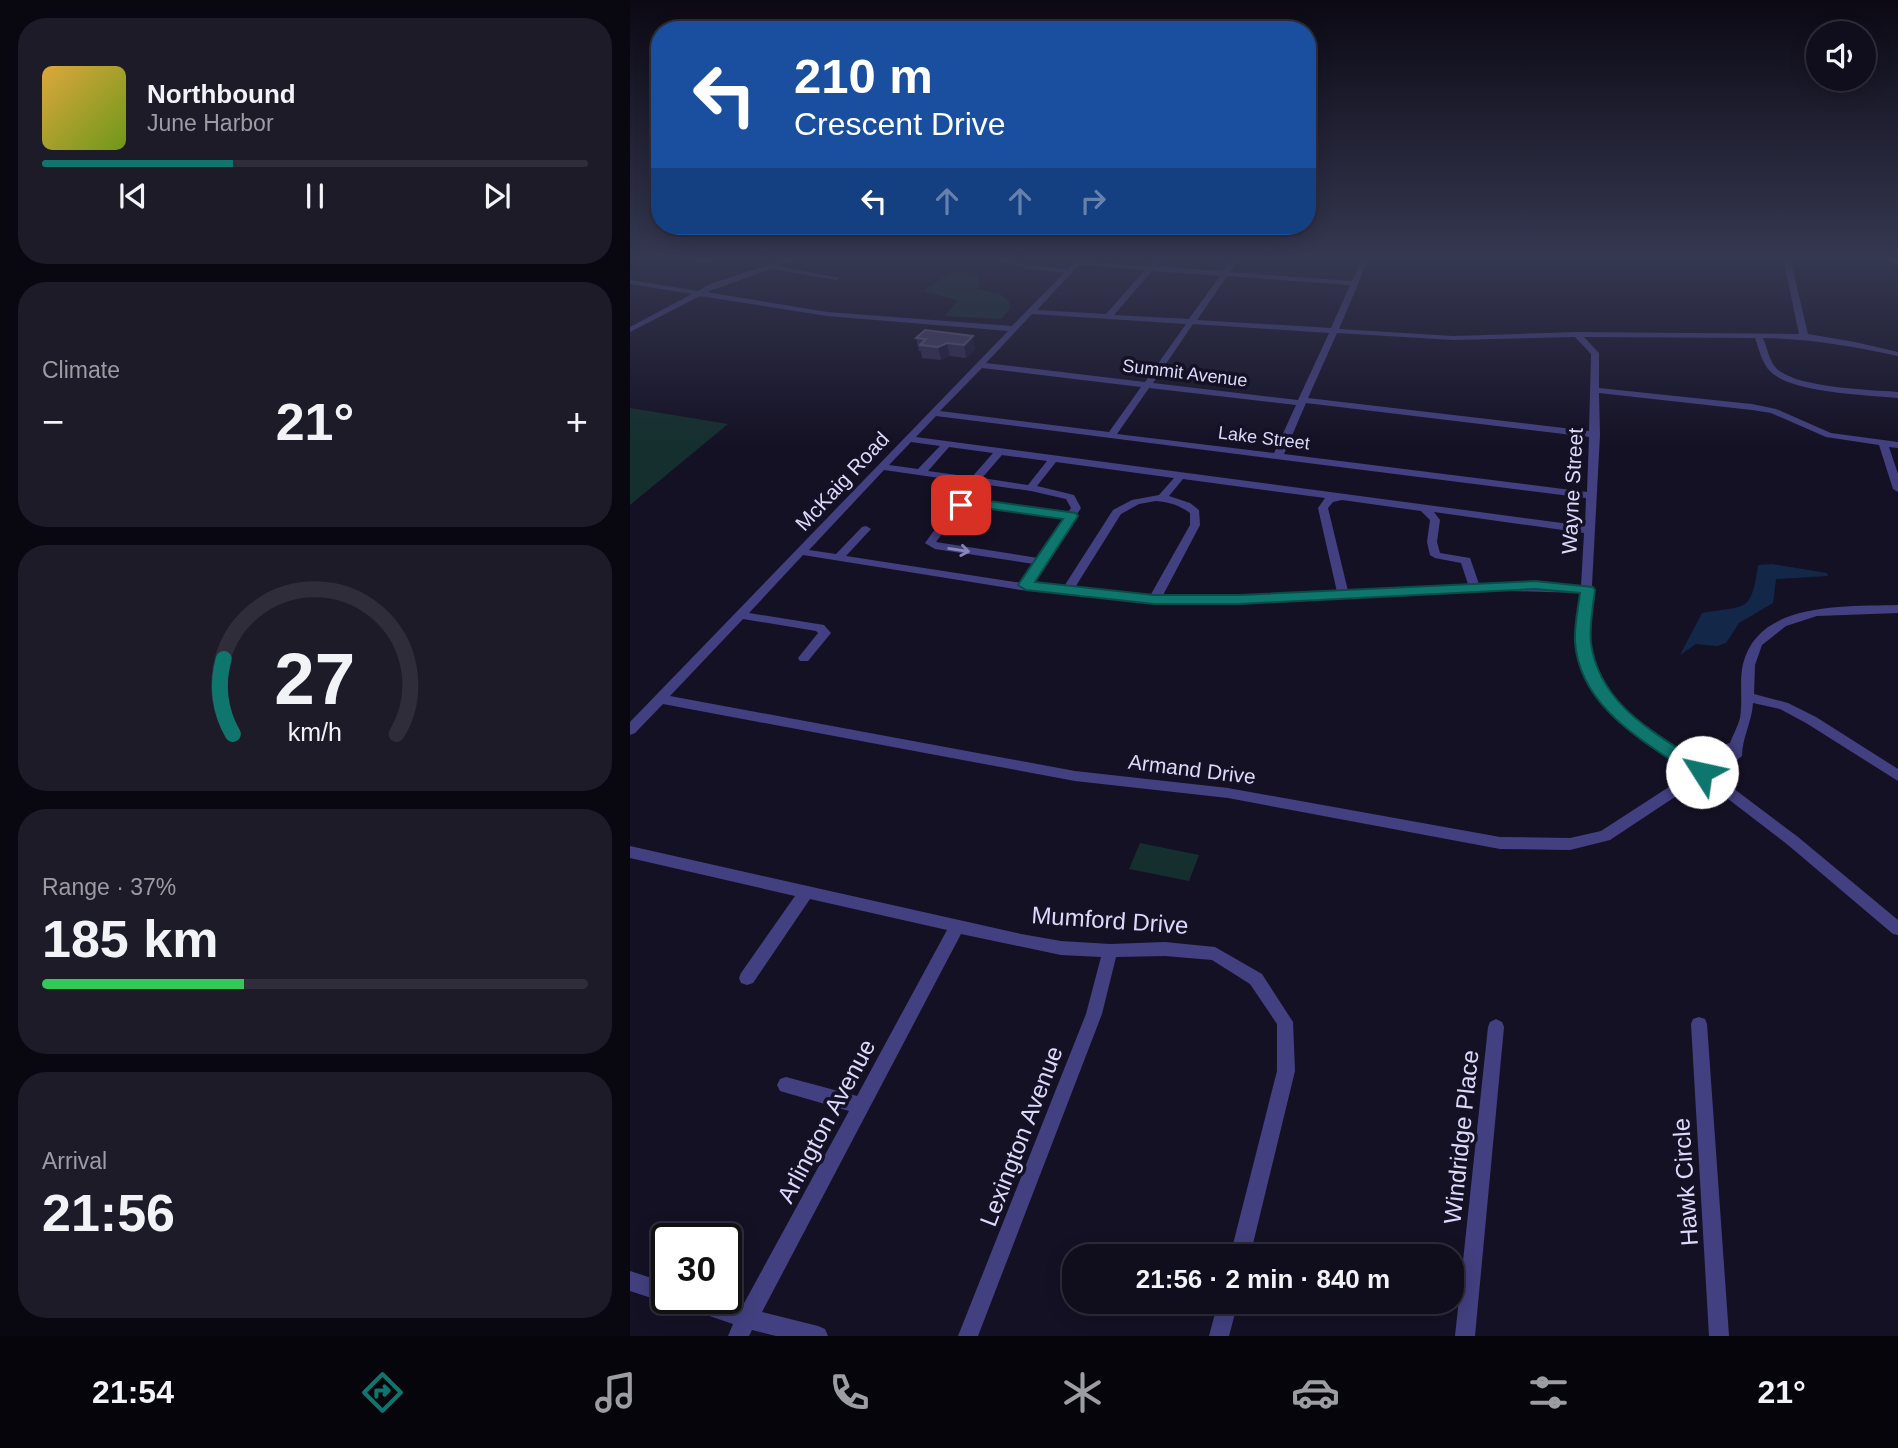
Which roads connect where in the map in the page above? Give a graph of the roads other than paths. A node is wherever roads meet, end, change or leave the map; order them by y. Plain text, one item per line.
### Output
1 (648, 320) edge
2 (905, 320) edge
3 (1023, 320) edge
4 (1169, 320) edge
5 (1338, 320) edge
6 (1801, 320) edge
7 (1192, 322) junction
8 (1014, 329) junction
9 (630, 330) edge
10 (1334, 331) junction
11 (1576, 334) junction
12 (1758, 336) junction
13 (1804, 336) junction
14 (1898, 354) edge
15 (980, 365) junction
16 (1149, 385) junction
17 (1595, 390) junction
18 (1898, 395) edge
19 (1303, 399) junction
20 (932, 413) junction
21 (1595, 431) junction
22 (1111, 436) junction
23 (907, 439) junction
24 (1883, 443) junction
25 (946, 445) junction
26 (1898, 445) edge
27 (1000, 451) junction
28 (1278, 456) junction
29 (1054, 458) junction
30 (882, 467) junction
31 (921, 472) junction
32 (1180, 476) junction
33 (974, 481) junction
34 (1031, 488) junction
35 (1898, 489) edge
36 (1591, 496) junction
37 (1163, 497) junction
38 (1341, 497) junction
39 (1423, 508) junction
40 (1071, 516) junction
41 (866, 529) dead end
42 (1589, 530) junction
43 (802, 552) junction
44 (839, 557) junction
45 (1041, 562) junction
46 (1026, 585) junction
47 (1475, 588) junction
48 (1342, 589) junction
49 (1587, 590) junction
50 (1067, 591) junction
51 (1154, 600) junction
52 (1898, 609) edge
53 (740, 615) junction
54 (804, 658) dead end
55 (1747, 697) junction
56 (661, 699) junction
57 (630, 730) edge
58 (1702, 772) junction
59 (1898, 776) edge
60 (630, 852) edge
61 (806, 892) junction
62 (956, 928) junction
63 (1898, 928) edge
64 (1110, 951) junction
65 (747, 978) dead end
66 (1699, 1024) dead end
67 (1496, 1027) dead end
68 (786, 1085) dead end
69 (862, 1106) junction
70 (1243, 1244) edge
71 (630, 1281) edge
72 (651, 1288) edge
73 (717, 1314) edge
74 (1225, 1314) edge
75 (743, 1327) edge
76 (818, 1336) edge
77 (968, 1336) edge
78 (1219, 1336) edge
79 (1465, 1336) edge
80 (1719, 1336) edge

1 - 9 street
2 - 8 street
3 - 8 street, McKaig Road
4 - 7 street
5 - 10 street
6 - 13 street
7 - 10 street
7 - 16 street
8 - 15 street, McKaig Road
10 - 11 street
10 - 19 street
11 - 12 street
11 - 17 street, Wayne Street
12 - 13 street
12 - 18 street
13 - 14 street
15 - 16 street, Summit Avenue
15 - 20 street, McKaig Road
16 - 19 street, Summit Avenue
16 - 22 street
17 - 21 street, Wayne Street
17 - 24 street
19 - 21 street, Summit Avenue
19 - 28 street
20 - 22 street, Lake Street
20 - 23 street, McKaig Road
21 - 36 street, Wayne Street
22 - 28 street, Lake Street
23 - 25 street
23 - 30 street, McKaig Road
24 - 26 street
24 - 35 street
25 - 27 street
25 - 31 street
27 - 29 street
27 - 33 street
28 - 36 street, Lake Street
29 - 32 street
29 - 34 street
30 - 31 street
30 - 43 street, McKaig Road
31 - 33 street
32 - 37 street
32 - 38 street
33 - 34 street
34 - 40 street
36 - 42 street, Wayne Street
37 - 50 street
37 - 51 street
38 - 39 street
38 - 48 street
39 - 42 street
39 - 47 street
40 - 45 street
40 -> 45 street
41 - 44 street
42 - 49 street, Wayne Street
43 - 44 street
43 - 53 street, McKaig Road
44 - 46 street
45 - 46 street
46 - 50 street
47 - 48 street
47 - 49 street
48 - 51 street
49 - 58 street, Wayne Street
50 - 51 street
52 - 55 street
53 - 54 street
53 - 56 street, McKaig Road
55 - 58 street, Armand Drive
55 - 59 street
56 - 57 street, McKaig Road
56 - 58 street, Armand Drive
58 - 63 street, Wayne Street
60 - 61 street, Mumford Drive
61 - 62 street, Mumford Drive
61 - 65 street
62 - 64 street, Mumford Drive
62 - 69 street, Arlington Avenue
64 - 70 street, Mumford Drive
64 - 77 street, Lexington Avenue
66 - 80 street, Hawk Circle
67 - 79 street, Windridge Place
68 - 69 street
69 - 75 street, Arlington Avenue
71 - 72 street
73 - 75 street
74 - 78 street
75 - 76 street

